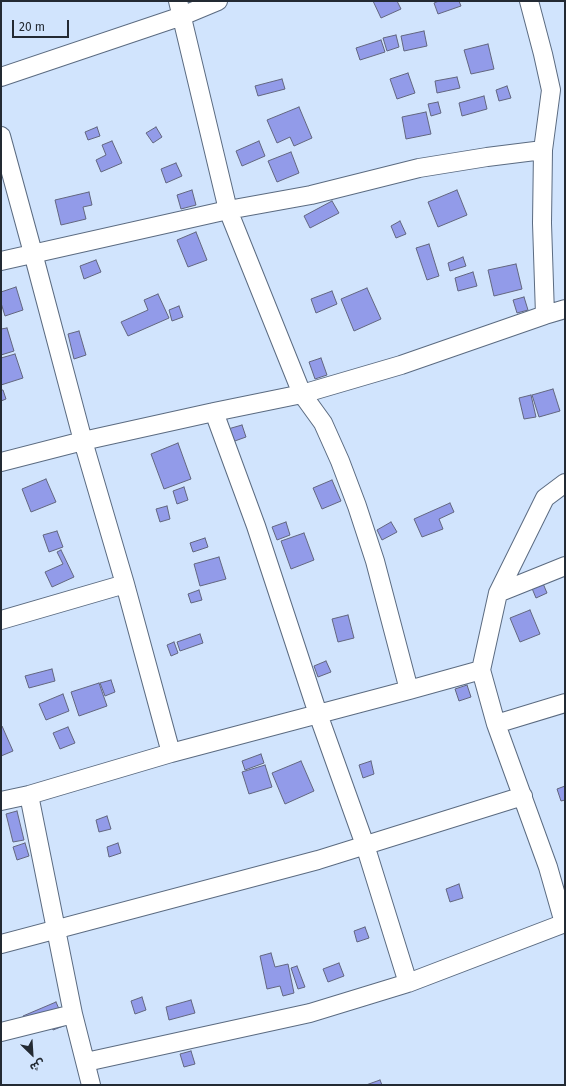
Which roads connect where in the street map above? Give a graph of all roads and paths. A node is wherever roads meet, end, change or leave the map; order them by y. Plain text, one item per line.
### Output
1 (218, 1) edge
2 (529, 1) edge
3 (180, 8) edge
4 (1, 76) edge
5 (558, 89) edge
6 (1, 136) edge
7 (543, 150) junction
8 (228, 210) junction
9 (34, 253) junction
10 (1, 261) edge
11 (565, 309) edge
12 (545, 315) junction
13 (302, 394) junction
14 (214, 412) junction
15 (83, 441) junction
16 (1, 462) edge
17 (565, 483) edge
18 (565, 566) edge
19 (125, 584) junction
20 (498, 593) junction
21 (1, 620) edge
22 (481, 670) junction
23 (409, 690) junction
24 (565, 703) edge
25 (318, 714) junction
26 (496, 724) junction
27 (171, 753) junction
28 (29, 794) junction
29 (523, 796) junction
30 (1, 801) edge
31 (365, 845) junction
32 (564, 923) edge
33 (56, 930) junction
34 (1, 944) edge
35 (408, 983) junction
36 (74, 1014) junction
37 (1, 1032) edge
38 (86, 1062) junction
39 (91, 1085) edge

1 - 3 street
2 - 5 street
3 - 4 street
3 - 8 street
5 - 7 street
6 - 9 street
7 - 8 street
7 - 12 street
8 - 9 street
8 - 13 street
9 - 10 street
9 - 15 street
11 - 12 street
12 - 13 street
13 - 14 street
13 - 23 street
14 - 15 street
14 - 25 street
15 - 16 street
15 - 19 street
17 - 20 street
18 - 20 street
19 - 21 street
19 - 27 street
20 - 22 street
22 - 23 street
22 - 26 street
23 - 25 street
24 - 26 street
25 - 27 street
25 - 31 street
26 - 29 street
27 - 28 street
28 - 30 street
28 - 33 street
29 - 31 street
29 - 32 street
31 - 33 street
31 - 35 street
32 - 35 street
33 - 34 street
33 - 36 street
35 - 38 street
36 - 37 street
36 - 38 street
38 - 39 street

